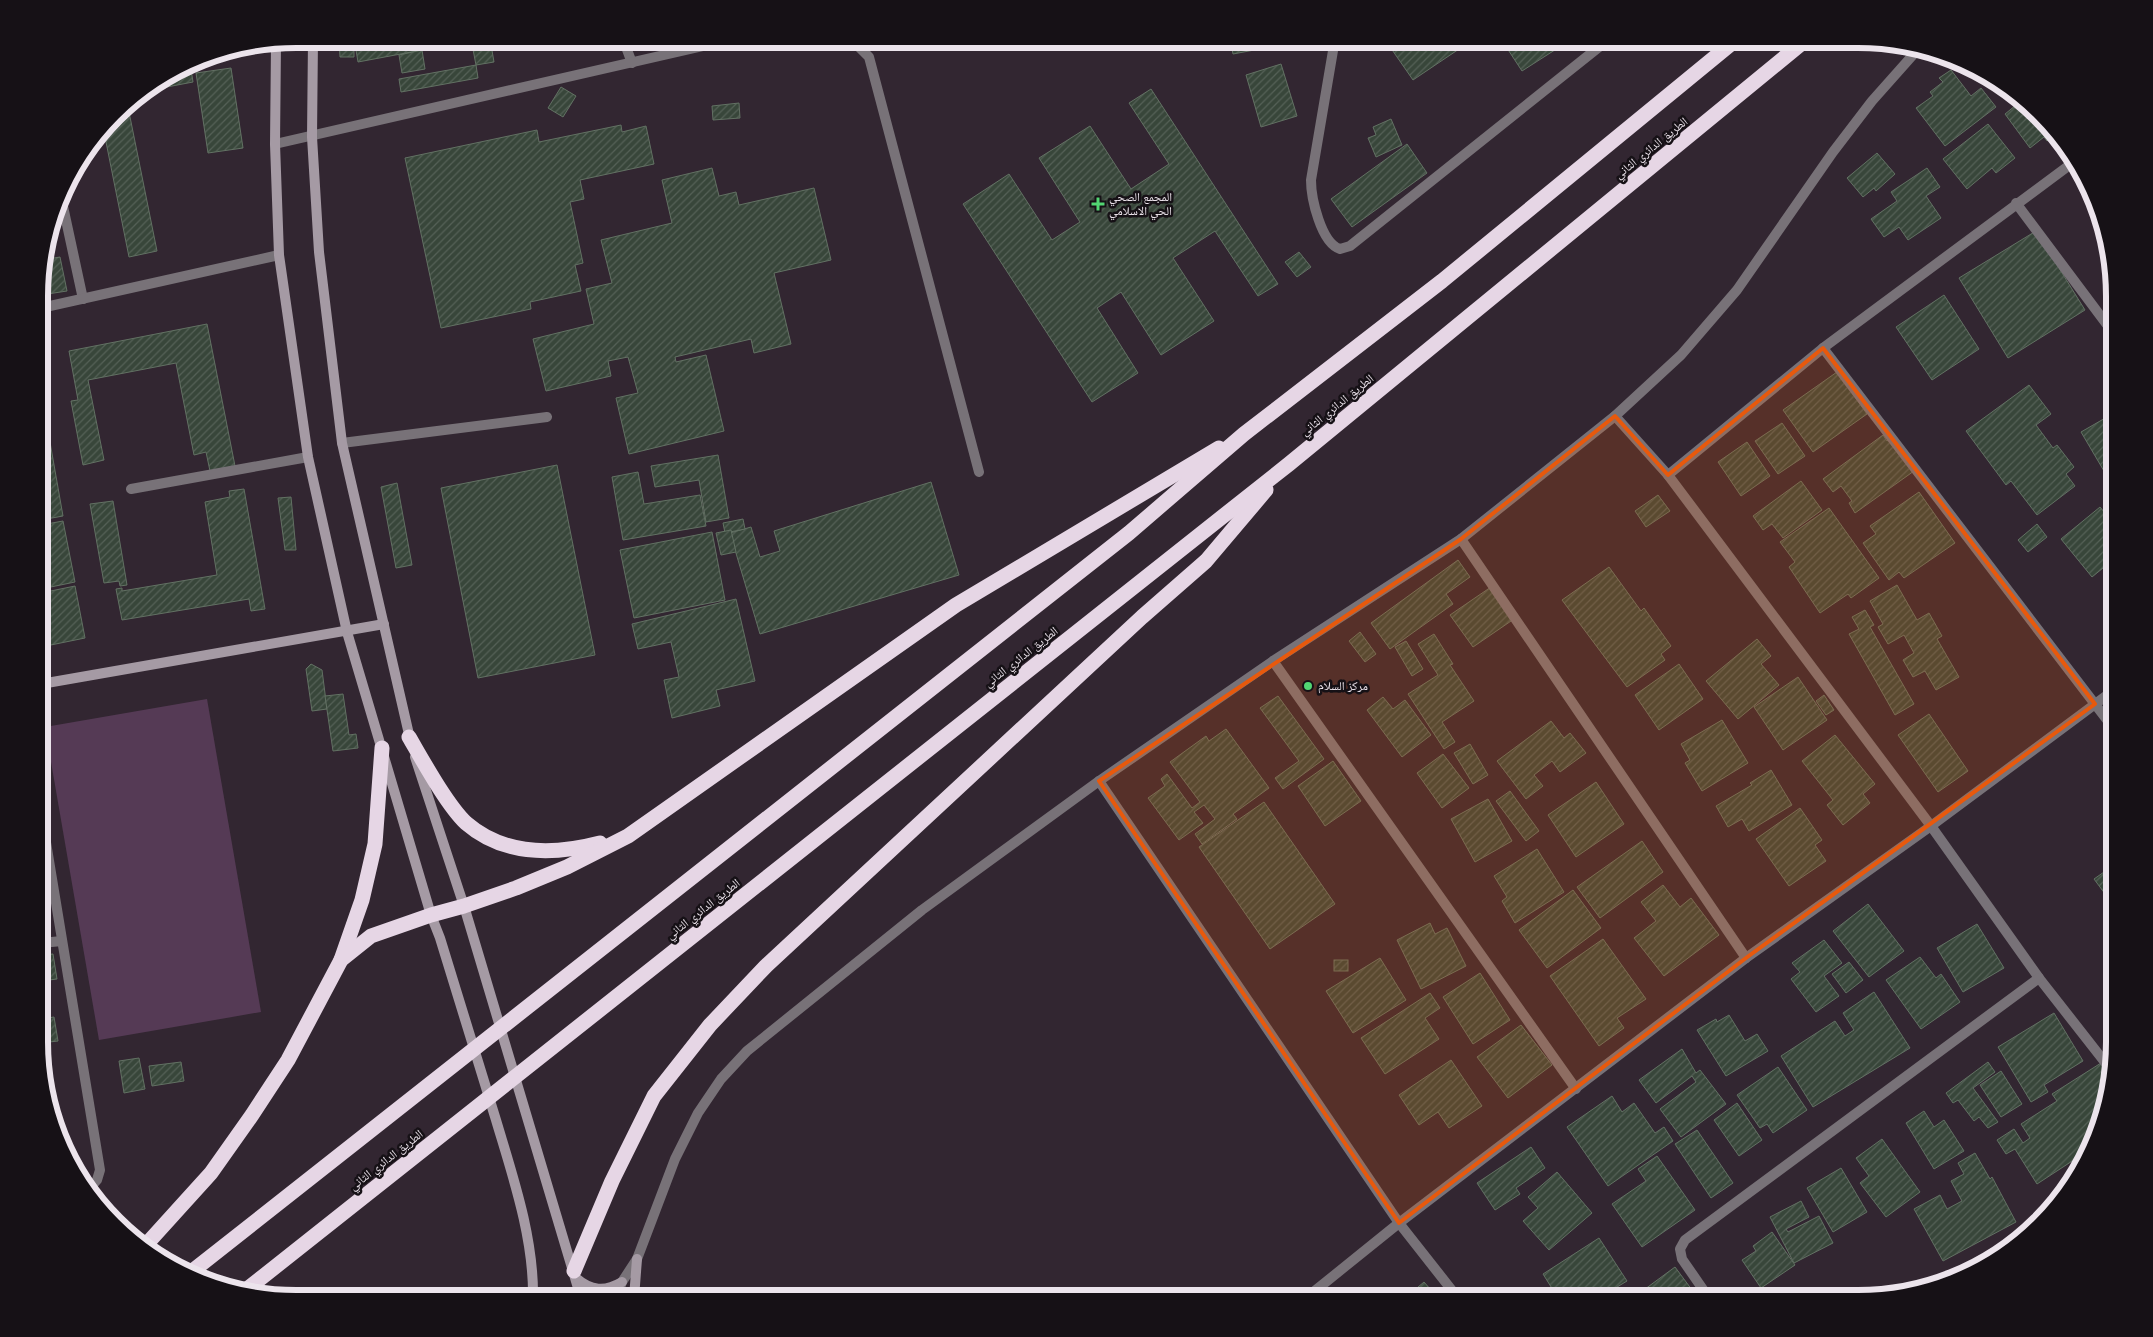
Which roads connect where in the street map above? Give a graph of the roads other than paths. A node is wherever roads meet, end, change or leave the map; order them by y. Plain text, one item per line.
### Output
1 (276, 48) edge
2 (313, 48) edge
3 (626, 48) edge
4 (696, 48) edge
5 (860, 48) edge
6 (1333, 48) edge
7 (1598, 48) edge
8 (1726, 48) edge
9 (1796, 48) edge
10 (1914, 54) edge
11 (632, 63) junction
12 (312, 137) junction
13 (275, 144) junction
14 (2068, 166) edge
15 (2016, 203) junction
16 (63, 209) edge
17 (279, 255) junction
18 (83, 299) junction
19 (48, 306) edge
20 (2106, 323) edge
21 (1822, 348) junction
22 (1615, 416) junction
23 (547, 417) dead end
24 (1244, 434) junction
25 (342, 443) junction
26 (308, 457) junction
27 (1289, 464) junction
28 (979, 472) dead end
29 (1668, 475) junction
30 (131, 490) dead end
31 (1461, 539) junction
32 (384, 624) junction
33 (347, 632) junction
34 (1273, 661) junction
35 (48, 683) edge
36 (2106, 696) edge
37 (2095, 704) junction
38 (2106, 718) edge
39 (409, 737) junction
40 (382, 748) junction
41 (1099, 780) junction
42 (1931, 826) junction
43 (628, 836) junction
44 (48, 855) edge
45 (464, 906) junction
46 (431, 914) junction
47 (62, 941) junction
48 (48, 942) edge
49 (1746, 958) junction
50 (341, 960) junction
51 (2039, 978) junction
52 (2104, 1062) edge
53 (1576, 1089) junction
54 (93, 1184) edge
55 (1399, 1223) junction
56 (149, 1241) edge
57 (637, 1259) junction
58 (196, 1269) edge
59 (575, 1275) junction
60 (622, 1282) junction
61 (252, 1286) edge
62 (534, 1290) edge
63 (579, 1290) edge
64 (619, 1290) edge
65 (635, 1290) edge
66 (1316, 1290) edge
67 (1452, 1290) edge
68 (1703, 1290) edge

1 - 13 street
2 - 12 street
3 - 11 street
4 - 11 street
5 - 28 street
6 - 7 street
8 - 24 highway
9 - 27 highway, الطريق الدائري الثاني
10 - 22 street
11 - 12 street
12 - 13 street
12 - 25 street
13 - 17 street
14 - 15 street
15 - 20 street
15 - 21 street
16 - 18 street
17 - 18 street
17 - 26 street
18 - 19 street
21 - 29 street
21 - 37 street
22 - 29 street
22 - 31 street
23 - 25 street
24 - 43 highway
24 - 58 highway
25 - 32 street
26 - 30 street
26 - 33 street
27 - 59 highway
27 - 61 highway, الطريق الدائري الثاني
29 - 42 street
31 - 34 street
31 - 49 street
32 - 33 street
32 - 39 street
33 - 35 street
33 - 40 street
34 - 41 street
34 - 53 street
36 - 37 street
37 - 38 street
37 - 42 street
39 - 43 highway
39 - 45 street
40 - 46 street
40 - 50 highway
41 - 55 street
41 - 57 street
42 - 49 street
42 - 51 street
43 - 45 highway
44 - 47 street
45 - 46 highway
45 - 59 street
46 - 50 highway
46 - 62 street
47 - 48 street
47 - 54 street
49 - 53 street
50 - 56 highway
51 - 52 street
51 - 68 street
53 - 55 street
55 - 66 street
55 - 67 street
57 - 60 street
57 - 65 street
59 - 60 street
59 - 63 street
60 - 64 street

